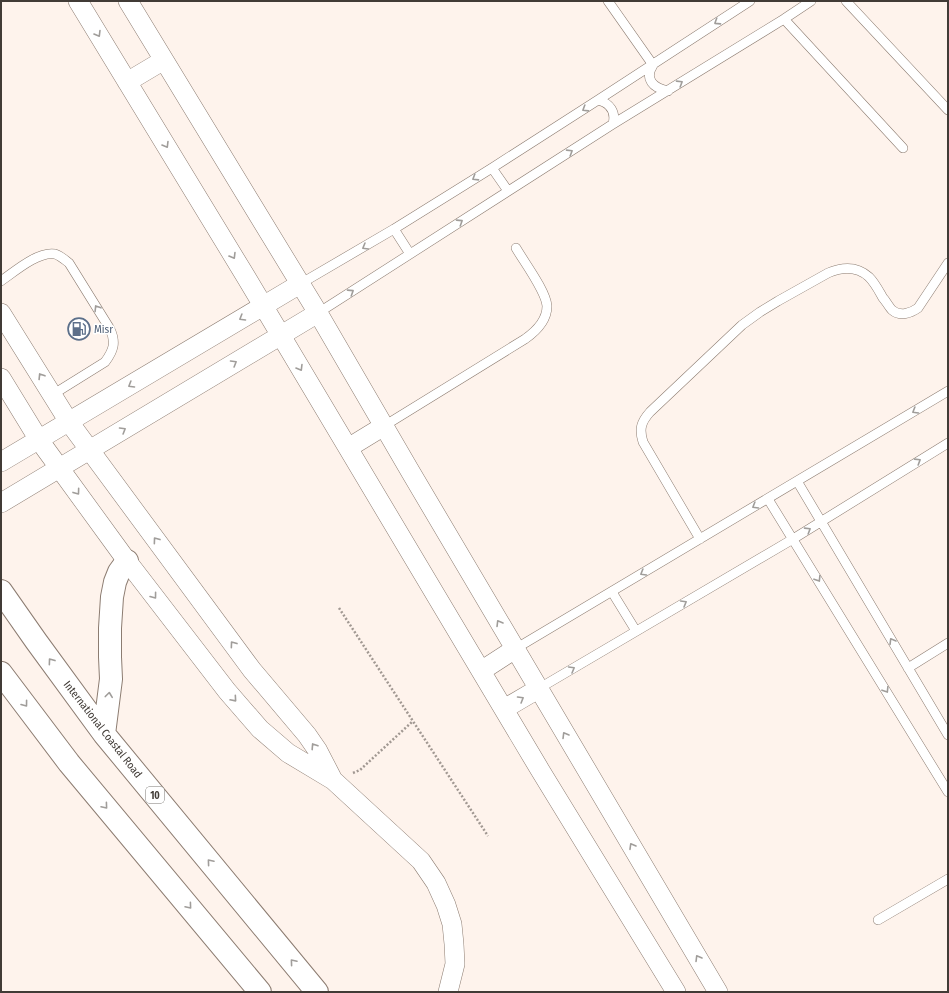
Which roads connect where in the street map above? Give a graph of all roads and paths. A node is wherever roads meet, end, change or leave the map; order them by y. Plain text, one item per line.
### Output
1 (78, 1) edge
2 (128, 1) edge
3 (608, 1) edge
4 (750, 1) edge
5 (811, 1) edge
6 (846, 1) edge
7 (784, 19) junction
8 (164, 60) junction
9 (653, 64) junction
10 (127, 82) junction
11 (668, 91) junction
12 (598, 100) junction
13 (948, 110) edge
14 (613, 124) junction
15 (903, 148) dead end
16 (492, 168) junction
17 (508, 191) junction
18 (394, 229) junction
19 (516, 248) dead end
20 (410, 254) junction
21 (948, 263) edge
22 (1, 281) edge
23 (300, 284) junction
24 (263, 306) junction
25 (1, 313) edge
26 (318, 313) junction
27 (280, 336) junction
28 (1, 378) edge
29 (948, 391) edge
30 (52, 395) junction
31 (69, 422) junction
32 (384, 426) junction
33 (39, 440) junction
34 (948, 443) edge
35 (348, 448) junction
36 (89, 450) junction
37 (1, 462) edge
38 (60, 468) junction
39 (797, 481) junction
40 (768, 498) junction
41 (1, 503) edge
42 (821, 522) junction
43 (700, 539) junction
44 (793, 539) junction
45 (127, 561) junction
46 (1, 591) edge
47 (612, 592) junction
48 (339, 608) dead end
49 (636, 631) junction
50 (948, 643) edge
51 (515, 649) junction
52 (908, 668) junction
53 (481, 671) junction
54 (1, 673) edge
55 (538, 689) junction
56 (504, 709) junction
57 (413, 721) junction
58 (104, 734) junction
59 (948, 735) edge
60 (333, 780) junction
61 (948, 792) edge
62 (488, 836) dead end
63 (948, 879) edge
64 (878, 920) dead end
65 (260, 992) edge
66 (317, 992) edge
67 (448, 992) edge
68 (676, 992) edge
69 (718, 992) edge

1 -> 10 street
2 - 8 street
3 - 9 lane
4 -> 9 lane
5 - 7 lane
6 - 13 lane
11 -> 7 lane
7 - 15 lane
8 - 10 street
8 - 23 street
9 - 11 lane
9 - 12 lane
10 -> 24 street
11 - 14 lane
12 - 14 lane
12 -> 16 lane
17 -> 14 lane
16 - 17 lane
16 -> 18 lane
20 -> 17 lane
18 - 20 lane
18 -> 23 lane
19 - 32 lane
26 -> 20 lane
21 - 43 lane
30 -> 22 lane
23 - 24 street
23 - 26 street
24 - 27 street
24 -> 31 street
30 -> 25 street
26 - 27 street
26 - 32 street
27 -> 35 street
36 -> 27 street
28 - 33 street
29 -> 39 lane
30 - 31 street
31 - 33 street
31 - 36 street
32 - 35 street
51 -> 32 street
33 - 37 street
33 - 38 street
42 -> 34 lane
35 - 53 street
36 - 38 street
60 -> 36 street
38 - 41 street
38 -> 45 street
39 - 40 lane
39 - 42 lane
40 -> 43 lane
40 - 44 lane
44 -> 42 lane
52 -> 42 lane
43 -> 47 lane
49 -> 44 lane
44 -> 61 lane
58 -> 45 highway
45 -> 60 street
58 -> 46 highway, International Coastal Road / 10
47 - 49 lane
47 - 51 lane
48 - 57 path
55 -> 49 lane
50 - 52 lane
51 - 53 street
51 - 55 street
52 - 59 lane
53 - 56 street
54 -> 65 highway
56 -> 55 street
69 -> 55 street
56 - 68 street
57 - 60 path
57 - 62 path
66 -> 58 highway, International Coastal Road / 10
60 - 67 street
63 - 64 lane

